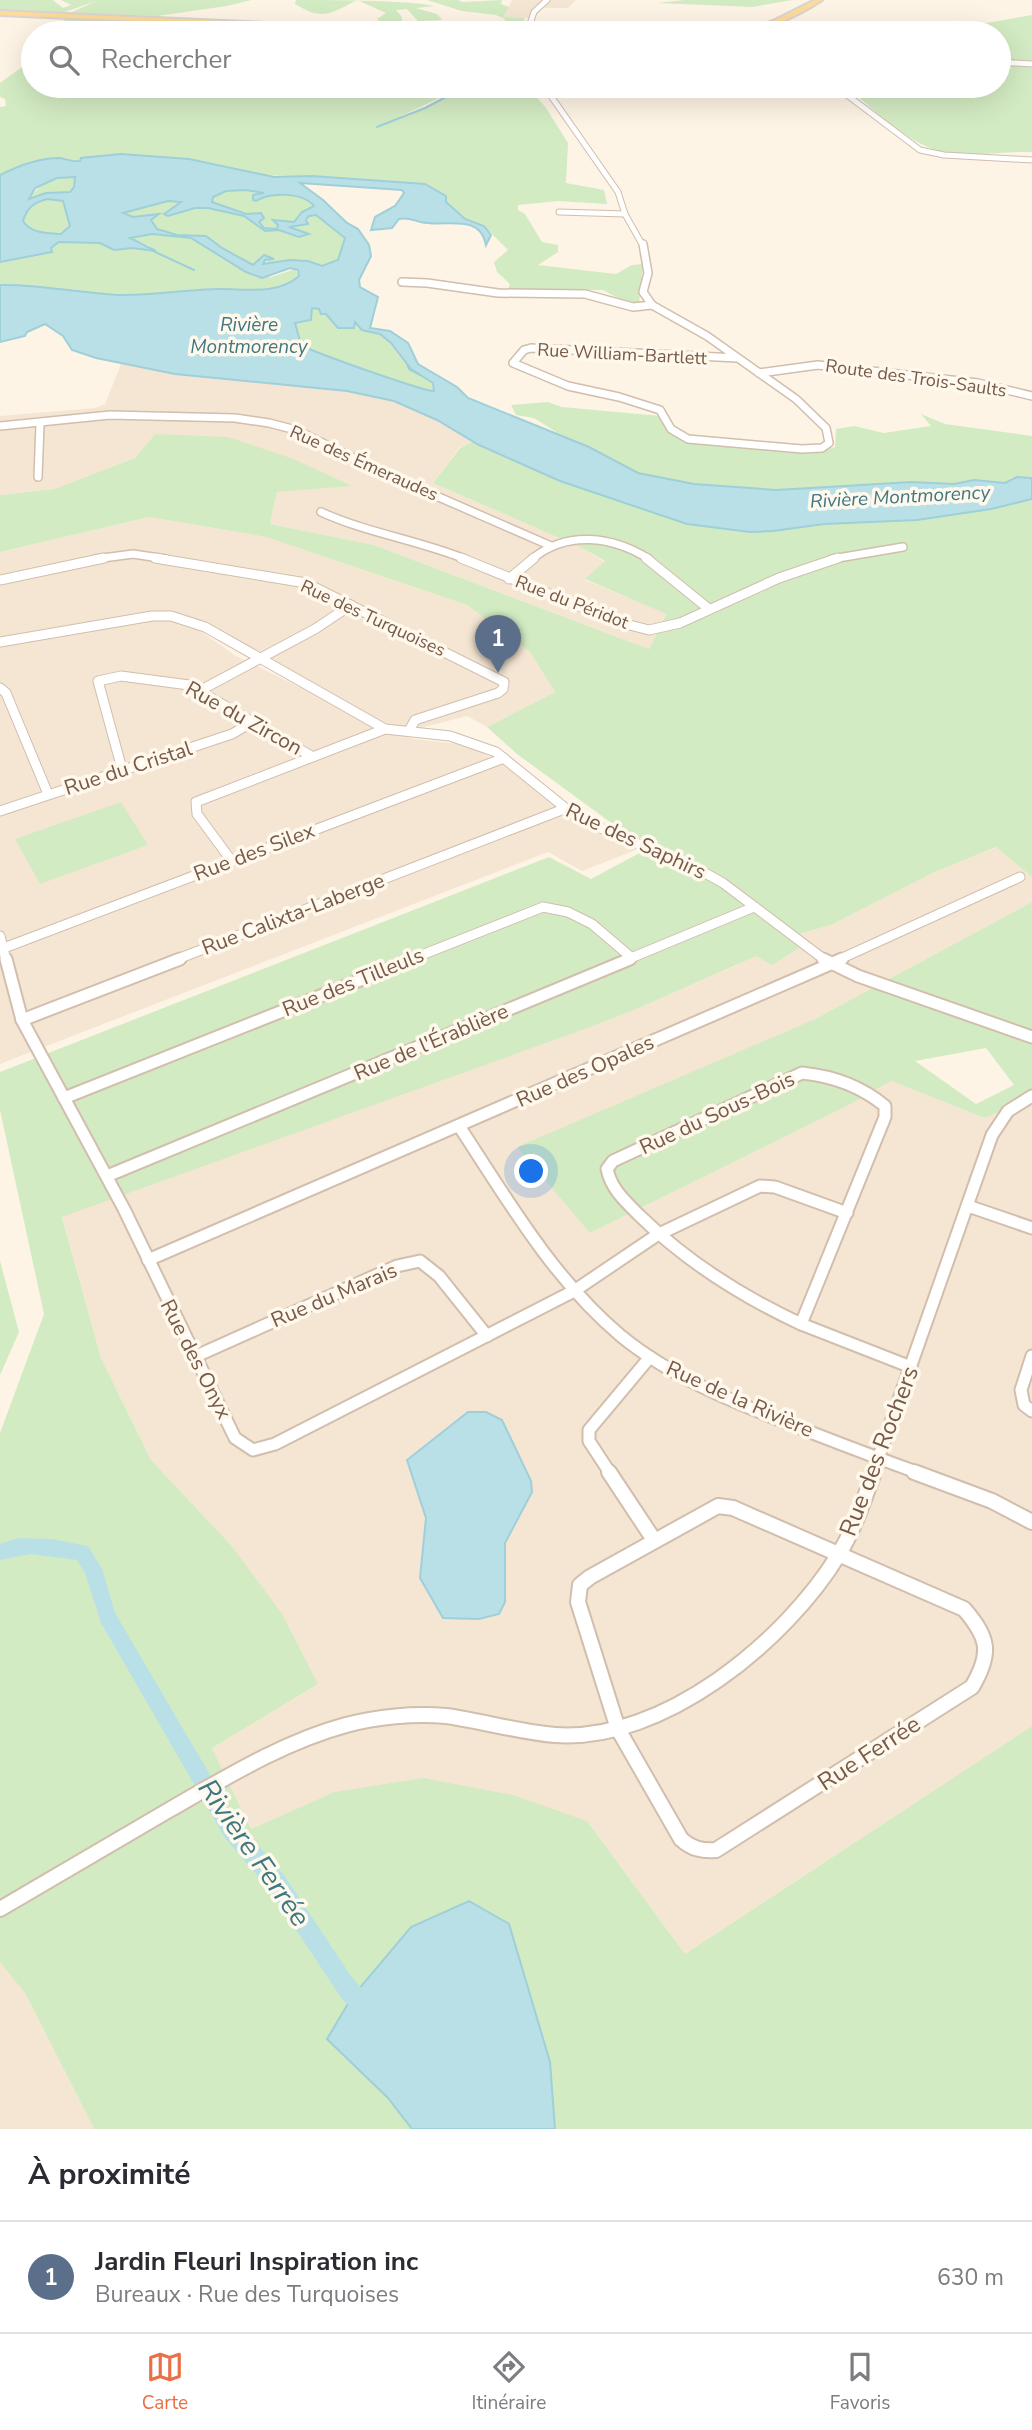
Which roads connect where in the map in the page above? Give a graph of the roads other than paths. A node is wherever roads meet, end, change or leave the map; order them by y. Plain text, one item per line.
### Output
1 (547, 0) edge
2 (819, 0) edge
3 (0, 13) edge
4 (178, 21) edge
5 (531, 21) edge
6 (777, 21) edge
7 (1011, 63) edge
8 (1032, 64) edge
9 (552, 98) edge
10 (851, 98) edge
11 (1032, 160) edge
12 (559, 212) dead end
13 (625, 214) junction
14 (402, 282) dead end
15 (652, 305) junction
16 (738, 358) junction
17 (759, 373) junction
18 (1032, 396) edge
19 (40, 424) junction
20 (0, 426) edge
21 (38, 477) dead end
22 (321, 512) dead end
23 (551, 546) junction
24 (903, 547) dead end
25 (509, 579) junction
26 (0, 580) edge
27 (351, 605) junction
28 (709, 609) junction
29 (0, 642) edge
30 (260, 658) junction
31 (0, 688) edge
32 (201, 690) junction
33 (254, 721) junction
34 (385, 729) junction
35 (409, 731) junction
36 (313, 757) junction
37 (504, 758) junction
38 (122, 769) junction
39 (48, 794) junction
40 (564, 809) junction
41 (0, 811) edge
42 (231, 860) junction
43 (1020, 877) dead end
44 (754, 907) junction
45 (2, 942) edge
46 (632, 958) junction
47 (830, 964) junction
48 (22, 1020) junction
49 (1032, 1037) edge
50 (1032, 1096) edge
51 (64, 1098) junction
52 (459, 1126) junction
53 (107, 1176) junction
54 (968, 1206) junction
55 (847, 1213) junction
56 (1032, 1228) edge
57 (657, 1235) junction
58 (148, 1260) junction
59 (574, 1291) junction
60 (800, 1325) junction
61 (487, 1336) junction
62 (1032, 1356) edge
63 (194, 1357) junction
64 (650, 1357) junction
65 (911, 1367) junction
66 (1032, 1410) edge
67 (878, 1459) junction
68 (1032, 1522) edge
69 (654, 1540) junction
70 (839, 1554) junction
71 (618, 1729) junction
72 (0, 1909) edge

1 - 5 street
2 - 6 main road
3 - 4 main road
7 - 8 street
9 - 13 street
10 - 11 street
12 - 13 street
13 - 15 street
14 - 15 street
15 - 16 street
16 - 17 street
16 - 17 street, Rue William-Bartlett
17 - 18 street, Route des Trois-Saults
19 - 20 street, Rue des Émeraudes
19 - 21 street
19 - 23 street, Rue des Émeraudes
22 - 25 street, Rue du Péridot
23 - 25 street
23 - 28 street
24 - 28 street, Rue du Péridot
25 - 28 street, Rue du Péridot
26 - 27 street, Rue des Turquoises
27 - 30 street
27 - 35 street, Rue des Turquoises
29 - 30 street, Rue des Saphirs
30 - 32 street
30 - 34 street, Rue des Saphirs
31 - 39 street
32 - 33 street, Rue du Zircon
32 - 38 street, Rue du Zircon
33 - 36 street, Rue du Zircon
33 - 38 street, Rue du Cristal
34 - 35 street, Rue des Saphirs
34 - 36 street
35 - 37 street, Rue des Saphirs
36 - 42 street
37 - 40 street, Rue des Saphirs
37 - 42 street, Rue des Silex
38 - 39 street, Rue du Cristal
39 - 41 street, Rue du Cristal
40 - 44 street, Rue des Saphirs
40 - 48 street, Rue Calixta-Laberge
42 - 45 street, Rue des Silex
43 - 47 street, Rue des Opales
44 - 46 street, Rue de l'Érablière
44 - 47 street, Rue des Saphirs
45 - 48 street, Rue des Onyx
46 - 51 street, Rue des Tilleuls
46 - 53 street, Rue de l'Érablière
47 - 49 street, Rue des Saphirs
47 - 52 street, Rue des Opales
48 - 51 street, Rue des Onyx
50 - 54 street, Rue des Rochers
51 - 53 street, Rue des Onyx
52 - 58 street, Rue des Opales
52 - 59 street, Rue de la Rivière
53 - 58 street, Rue des Onyx
54 - 56 street
54 - 65 street, Rue des Rochers
55 - 57 street, Rue des Onyx
55 - 57 street, Rue du Sous-Bois
55 - 60 street, Rue du Sous-Bois
57 - 59 street, Rue des Onyx
57 - 60 street, Rue du Sous-Bois
58 - 63 street, Rue des Onyx
59 - 61 street, Rue des Onyx
59 - 64 street, Rue de la Rivière
60 - 65 street, Rue du Sous-Bois
61 - 63 street, Rue du Marais
61 - 63 street, Rue des Onyx
62 - 66 street
64 - 67 street, Rue de la Rivière
64 - 69 street
65 - 67 street, Rue des Rochers
67 - 68 street, Rue de la Rivière
67 - 70 street, Rue des Rochers
69 - 70 street
69 - 71 street
70 - 71 street, Rue des Rochers
70 - 71 street, Rue Ferrée
71 - 72 street, Rue des Rochers

